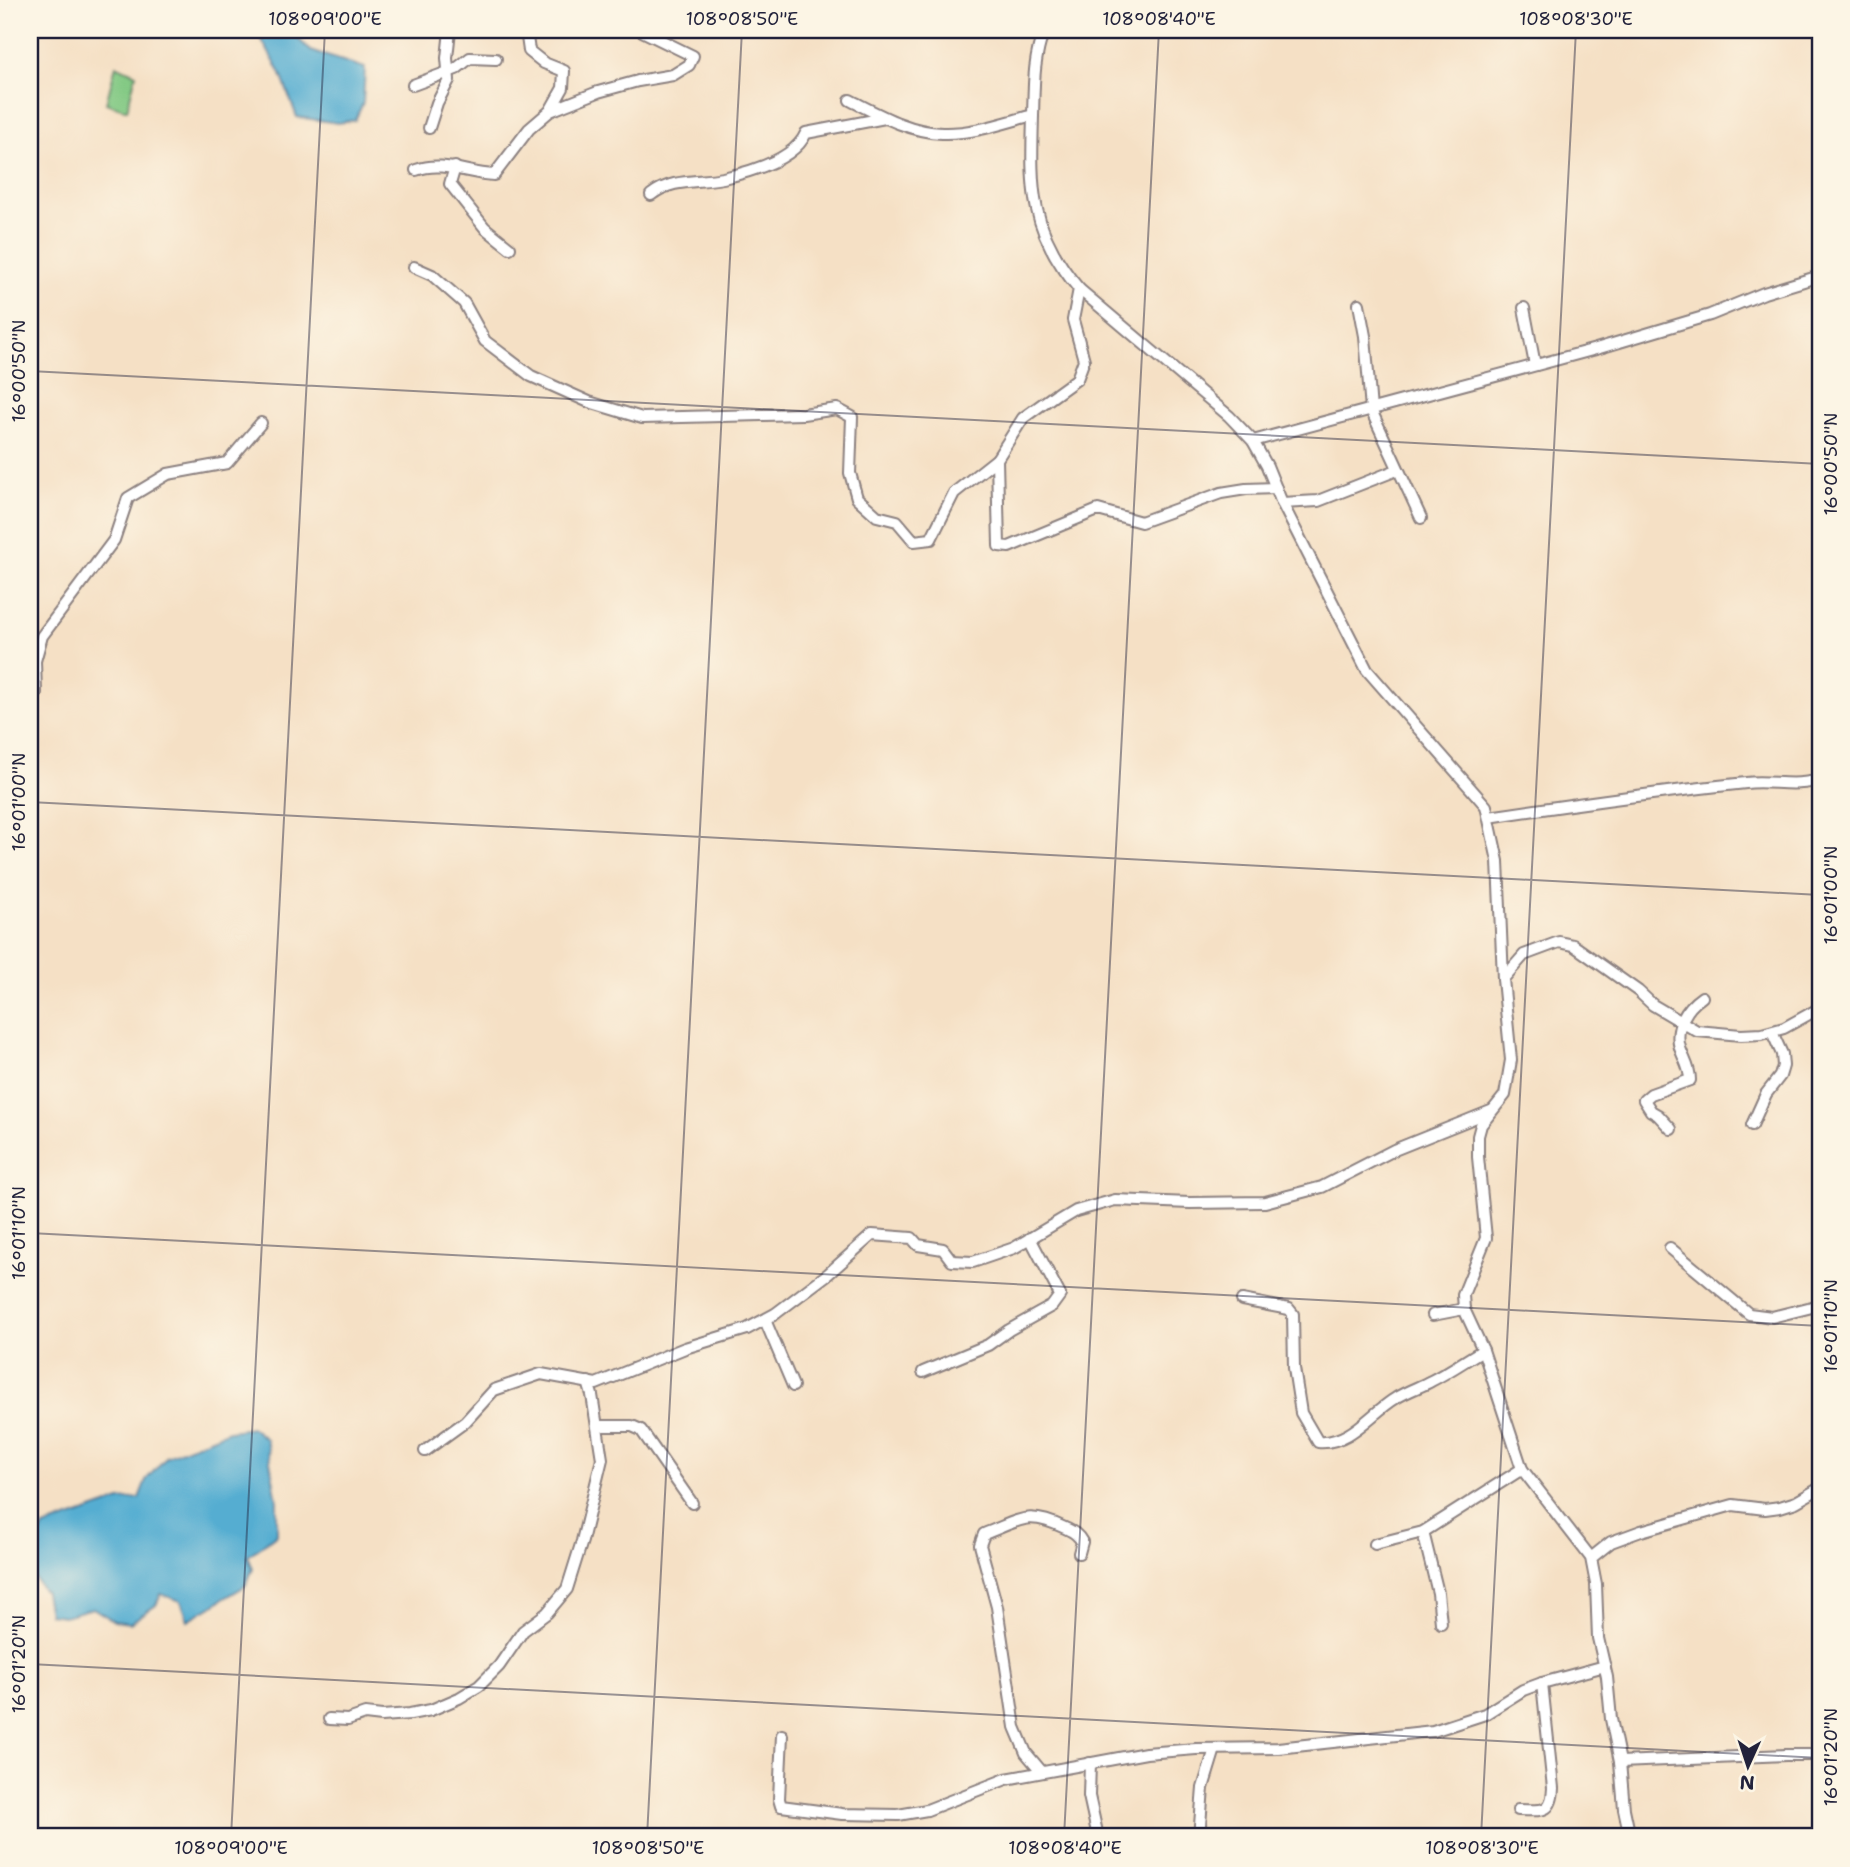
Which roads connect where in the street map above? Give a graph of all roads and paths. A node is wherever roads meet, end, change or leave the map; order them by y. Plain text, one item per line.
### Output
1 (450, 30) edge
2 (526, 30) edge
3 (640, 30) edge
4 (1044, 30) edge
5 (496, 59) dead end
6 (448, 72) junction
7 (413, 85) dead end
8 (850, 100) dead end
9 (551, 111) junction
10 (1033, 115) junction
11 (885, 118) junction
12 (429, 128) dead end
13 (455, 167) junction
14 (416, 170) dead end
15 (651, 195) dead end
16 (510, 248) dead end
17 (414, 267) dead end
18 (1820, 276) edge
19 (1079, 289) junction
20 (1359, 304) dead end
21 (1524, 308) dead end
22 (1535, 365) junction
23 (1371, 410) junction
24 (261, 423) dead end
25 (1253, 442) junction
26 (997, 459) junction
27 (1397, 470) junction
28 (1276, 488) junction
29 (1282, 503) junction
30 (1421, 518) dead end
31 (36, 693) dead end
32 (1817, 783) edge
33 (1489, 817) junction
34 (1503, 979) junction
35 (1702, 997) dead end
36 (1820, 1007) edge
37 (1683, 1024) junction
38 (1772, 1032) junction
39 (1494, 1110) junction
40 (1752, 1125) dead end
41 (1671, 1129) dead end
42 (1030, 1238) junction
43 (1670, 1248) dead end
44 (1242, 1300) dead end
45 (1820, 1305) edge
46 (1464, 1308) junction
47 (1433, 1315) dead end
48 (765, 1320) junction
49 (1483, 1350) junction
50 (923, 1372) dead end
51 (587, 1382) junction
52 (793, 1386) dead end
53 (597, 1426) junction
54 (425, 1451) dead end
55 (1522, 1469) junction
56 (1820, 1488) edge
57 (692, 1503) dead end
58 (1423, 1532) junction
59 (1375, 1544) dead end
60 (1079, 1553) dead end
61 (1591, 1558) junction
62 (1441, 1623) dead end
63 (1605, 1666) junction
64 (1542, 1683) junction
65 (329, 1719) dead end
66 (782, 1735) dead end
67 (1215, 1749) junction
68 (1820, 1755) edge
69 (1620, 1762) junction
70 (1090, 1763) junction
71 (1042, 1772) junction
72 (1518, 1810) dead end
73 (1098, 1837) edge
74 (1199, 1837) edge
75 (1630, 1837) edge

1 - 6 street
2 - 9 street
3 - 9 street
4 - 10 street
5 - 6 street
6 - 7 street
6 - 12 street
8 - 11 street
9 - 13 street
10 - 11 street
10 - 19 street
11 - 15 street
13 - 14 street
13 - 16 street
17 - 26 street
18 - 22 street
19 - 25 street
19 - 26 street
20 - 23 street
21 - 22 street
22 - 23 street
23 - 25 street
23 - 27 street
24 - 31 street
25 - 28 street
26 - 28 street
27 - 29 street
27 - 30 street
28 - 29 street
29 - 33 street
32 - 33 street
33 - 34 street
34 - 37 street
34 - 39 street
35 - 37 street
36 - 38 street
37 - 38 street
37 - 41 street
38 - 40 street
39 - 42 street
39 - 46 street
42 - 48 street
42 - 50 street
43 - 45 street
44 - 49 street
46 - 47 street
46 - 49 street
48 - 51 street
48 - 52 street
49 - 55 street
51 - 53 street
51 - 54 street
53 - 57 street
53 - 65 street
55 - 58 street
55 - 61 street
56 - 61 street
58 - 59 street
58 - 62 street
60 - 71 street
61 - 63 street
63 - 64 street
63 - 69 street
64 - 67 street
64 - 72 street
66 - 71 street
67 - 70 street
67 - 74 street
68 - 69 street
69 - 75 street
70 - 71 street
70 - 73 street

